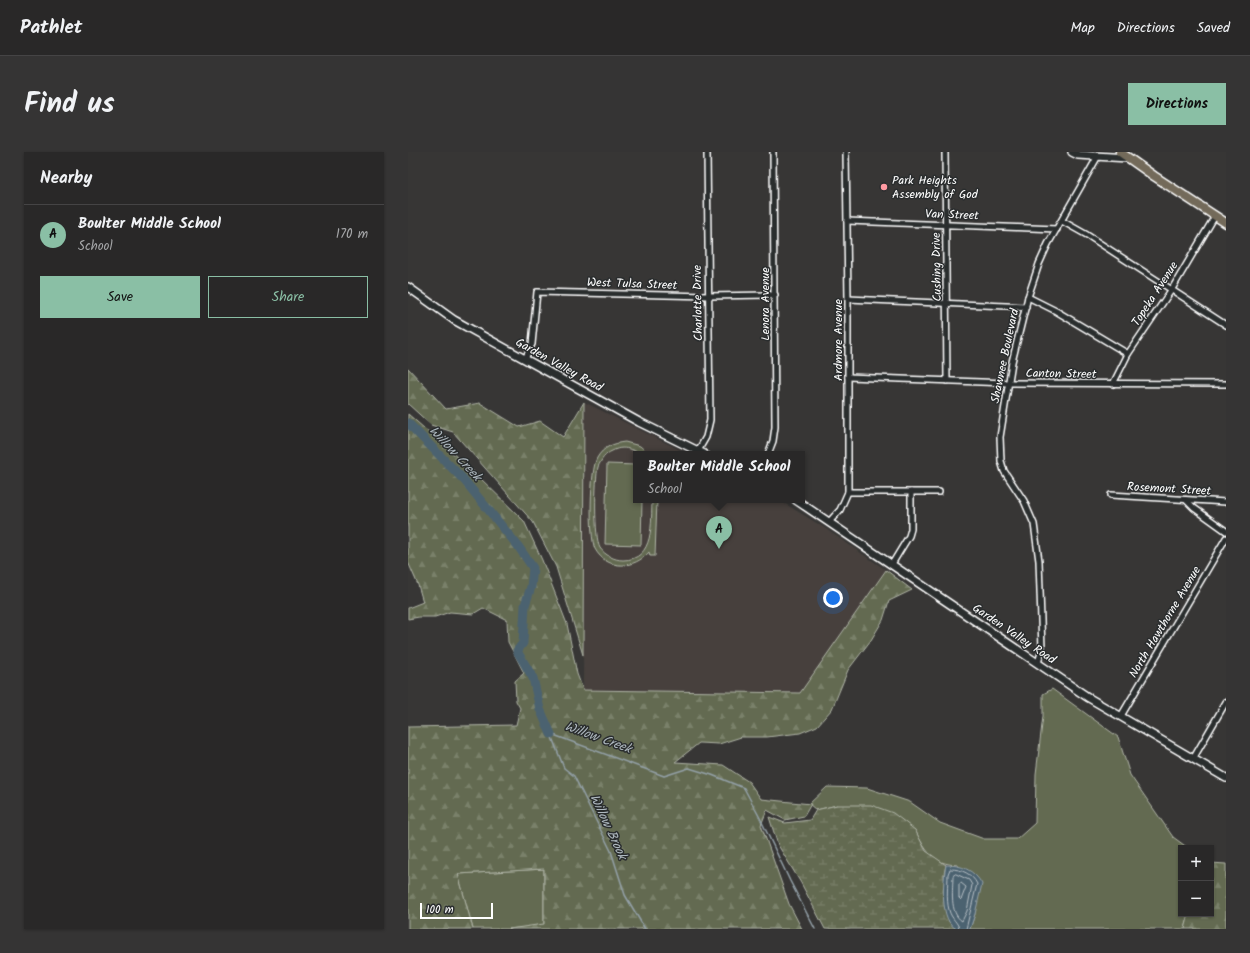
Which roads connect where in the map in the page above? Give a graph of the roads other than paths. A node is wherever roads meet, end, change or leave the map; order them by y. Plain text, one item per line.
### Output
1 (707, 152) edge
2 (773, 152) edge
3 (846, 152) edge
4 (945, 152) edge
5 (1072, 152) edge
6 (1120, 152) edge
7 (1098, 156) junction
8 (1128, 158) junction
9 (1215, 216) junction
10 (847, 221) junction
11 (1062, 221) junction
12 (1226, 223) edge
13 (946, 225) junction
14 (1057, 228) junction
15 (408, 287) edge
16 (1172, 289) junction
17 (775, 295) junction
18 (708, 296) junction
19 (848, 298) junction
20 (1028, 298) junction
21 (947, 303) junction
22 (1026, 306) junction
23 (1226, 325) edge
24 (1128, 354) junction
25 (525, 359) junction
26 (848, 377) junction
27 (946, 381) junction
28 (1007, 383) junction
29 (1113, 384) junction
30 (1226, 384) edge
31 (699, 451) edge
32 (701, 451) edge
33 (769, 451) edge
34 (848, 492) junction
35 (911, 492) junction
36 (939, 492) dead end
37 (1111, 495) dead end
38 (1186, 500) junction
39 (1226, 502) edge
40 (800, 503) edge
41 (829, 522) junction
42 (1226, 531) edge
43 (1226, 538) edge
44 (892, 564) junction
45 (1038, 663) junction
46 (1226, 702) edge
47 (1121, 716) junction
48 (1193, 759) junction
49 (1226, 778) edge

1 - 18 street, Charlotte Drive
2 - 17 street, Lenora Avenue
3 - 10 street, Ardmore Avenue
4 - 13 street, Cushing Drive
5 - 7 street
6 - 8 main road
7 - 8 street
7 - 11 street, Shawnee Boulevard
8 - 9 main road
9 - 12 main road
9 - 16 street, Topeka Avenue
10 - 13 street, Van Street
10 - 19 street, Ardmore Avenue
11 - 14 street, Shawnee Boulevard
11 - 16 street
13 - 14 street, Van Street
13 - 21 street, Cushing Drive
14 - 20 street, Shawnee Boulevard
15 - 25 street, Garden Valley Road
16 - 23 street
16 - 24 street, Topeka Avenue
17 - 18 street, West Tulsa Street
17 - 33 street, Lenora Avenue
18 - 25 street, West Tulsa Street
18 - 32 street, Charlotte Drive
19 - 21 street
19 - 26 street, Ardmore Avenue
20 - 22 street, Shawnee Boulevard
20 - 24 street
21 - 22 street
21 - 27 street, Cushing Drive
22 - 28 street, Shawnee Boulevard
24 - 29 street, Topeka Avenue
25 - 31 street, Garden Valley Road
26 - 27 street, Canton Street
26 - 34 street, Ardmore Avenue
27 - 28 street, Canton Street
28 - 29 street, Canton Street
28 - 45 street, Shawnee Boulevard
29 - 30 street, Canton Street
34 - 35 street
34 - 41 street, Ardmore Avenue
35 - 36 street
35 - 44 street
37 - 38 street, Rosemont Street
38 - 39 street, Rosemont Street
38 - 42 street
40 - 41 street, Garden Valley Road
41 - 44 street, Garden Valley Road
43 - 47 street, North Hawthorne Avenue
44 - 45 street, Garden Valley Road
45 - 47 street, Garden Valley Road
46 - 48 street
47 - 48 street, Garden Valley Road
48 - 49 street, Garden Valley Road

